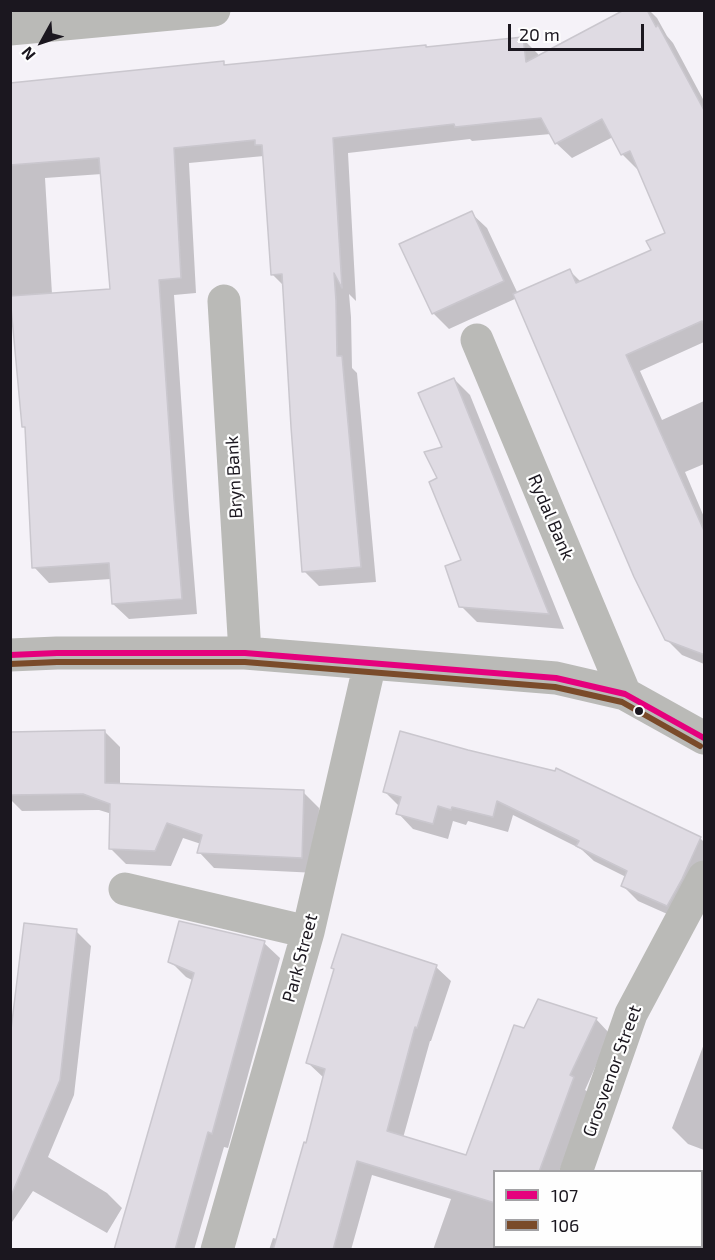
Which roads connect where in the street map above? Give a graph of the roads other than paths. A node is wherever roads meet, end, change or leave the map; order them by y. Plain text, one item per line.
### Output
1 (214, 10) edge
2 (10, 29) edge
3 (224, 301) dead end
4 (477, 340) dead end
5 (245, 653) junction
6 (10, 655) edge
7 (370, 663) junction
8 (625, 694) junction
9 (705, 738) edge
10 (705, 877) edge
11 (125, 889) dead end
12 (308, 932) junction
13 (577, 1170) edge
14 (217, 1250) edge

1 - 2 street
3 - 5 street, Bryn Bank
4 - 8 street, Rydal Bank
5 - 6 street
5 - 7 street
7 - 8 street
7 - 12 street, Park Street
8 - 9 street
10 - 13 street, Grosvenor Street
11 - 12 street
12 - 14 street, Park Street

